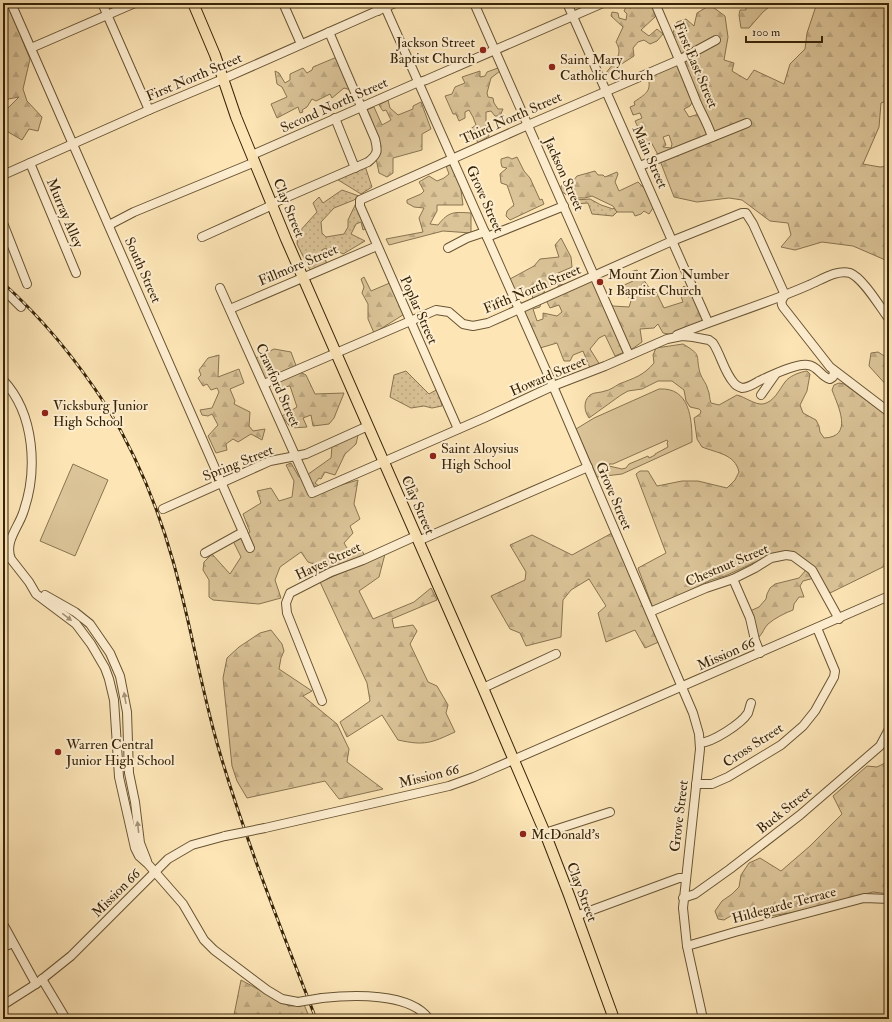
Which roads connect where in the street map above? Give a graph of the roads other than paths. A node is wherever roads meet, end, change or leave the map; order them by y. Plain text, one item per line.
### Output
1 (12, 3) edge
2 (102, 3) edge
3 (135, 3) edge
4 (193, 3) edge
5 (283, 3) edge
6 (395, 3) edge
7 (474, 3) edge
8 (567, 3) edge
9 (602, 3) edge
10 (656, 3) edge
11 (379, 7) edge
12 (108, 15) junction
13 (573, 16) junction
14 (329, 32) junction
15 (716, 40) dead end
16 (301, 44) junction
17 (31, 48) junction
18 (495, 49) junction
19 (679, 60) junction
20 (223, 79) junction
21 (419, 82) junction
22 (606, 91) junction
23 (362, 107) junction
24 (149, 110) junction
25 (335, 118) junction
26 (747, 124) dead end
27 (528, 125) junction
28 (712, 137) junction
29 (73, 144) junction
30 (254, 158) junction
31 (452, 158) junction
32 (30, 162) junction
33 (640, 166) junction
34 (355, 168) junction
35 (3, 175) edge
36 (360, 200) joint
37 (272, 204) junction
38 (564, 206) junction
39 (3, 223) edge
40 (109, 225) junction
41 (486, 235) junction
42 (202, 237) dead end
43 (672, 241) junction
44 (377, 246) junction
45 (448, 248) dead end
46 (76, 273) dead end
47 (594, 276) junction
48 (303, 278) junction
49 (27, 284) dead end
50 (220, 288) dead end
51 (3, 289) edge
52 (785, 296) junction
53 (21, 307) dead end
54 (230, 309) junction
55 (519, 309) junction
56 (889, 319) edge
57 (410, 321) junction
58 (708, 322) junction
59 (667, 339) junction
60 (336, 353) junction
61 (629, 355) junction
62 (834, 371) junction
63 (776, 374) junction
64 (3, 380) edge
65 (264, 384) junction
66 (553, 386) junction
67 (761, 395) dead end
68 (889, 412) edge
69 (368, 426) junction
70 (458, 429) junction
71 (296, 456) junction
72 (384, 462) junction
73 (588, 467) junction
74 (221, 483) junction
75 (312, 493) joint
76 (163, 509) dead end
77 (243, 532) junction
78 (417, 538) junction
79 (250, 548) dead end
80 (6, 550) edge
81 (205, 554) dead end
82 (733, 579) junction
83 (29, 582) junction
84 (888, 599) edge
85 (650, 612) junction
86 (839, 618) junction
87 (817, 628) junction
88 (760, 653) junction
89 (556, 654) dead end
90 (682, 687) junction
91 (483, 688) junction
92 (322, 701) dead end
93 (751, 703) dead end
94 (889, 729) edge
95 (700, 743) junction
96 (513, 761) junction
97 (696, 784) junction
98 (610, 812) dead end
99 (545, 833) junction
100 (148, 864) junction
101 (155, 872) junction
102 (685, 878) junction
103 (683, 898) junction
104 (889, 899) edge
105 (576, 916) junction
106 (3, 924) edge
107 (13, 943) junction
108 (687, 946) junction
109 (3, 947) edge
110 (39, 981) junction
111 (3, 1005) edge
112 (66, 1019) edge
113 (429, 1019) edge
114 (614, 1019) edge
115 (703, 1019) edge

1 - 17 street, South Street
2 - 12 street
3 - 12 street
4 - 20 main road, Clay Street
5 - 16 street
6 - 11 street, First North Street
7 - 18 street, Jackson Street
8 - 13 street, Main Street
9 - 13 street, Second North Street
10 - 19 street, First East Street
11 - 14 street, First North Street
11 - 21 street, Grove Street
12 - 17 street
12 - 24 street
13 - 18 street, Second North Street
13 - 22 street, Main Street
14 - 16 street, First North Street
14 - 23 street
15 - 19 street, Third North Street
16 - 20 street, First North Street
17 - 29 street, South Street
18 - 21 street, Second North Street
18 - 27 street, Jackson Street
19 - 22 street, Third North Street
19 - 28 street, First East Street
20 - 24 street, First North Street
20 - 30 main road, Clay Street
21 - 23 street, Second North Street
21 - 31 street, Grove Street
22 - 27 street, Third North Street
22 - 33 street, Main Street
23 - 25 street, Second North Street
23 - 34 street
24 - 29 street, First North Street
25 - 30 street, Second North Street
25 - 34 street
26 - 28 street
27 - 31 street, Third North Street
27 - 38 street, Jackson Street
28 - 33 street
29 - 32 street, First North Street
29 - 40 street, South Street
30 - 37 main road, Clay Street
30 - 40 street, Second North Street
31 - 36 street, Third North Street
31 - 41 street, Grove Street
32 - 35 street, First North Street
32 - 46 street, Murray Alley
33 - 43 street, Main Street
34 - 37 street
36 - 44 street, Poplar Street
37 - 42 street
37 - 48 main road, Clay Street
38 - 41 street
38 - 47 street, Jackson Street
39 - 49 street
40 - 74 street, South Street
41 - 45 street
41 - 55 street, Grove Street
43 - 47 street, Fifth North Street
43 - 52 street, Fifth North Street
43 - 58 street, Main Street
44 - 48 street, Fillmore Street
44 - 57 street, Poplar Street
47 - 55 street, Fifth North Street
47 - 61 street, Jackson Street
48 - 54 street, Fillmore Street
48 - 60 main road, Clay Street
50 - 54 street, Crawford Street
51 - 53 street
52 - 56 street
52 - 58 street
52 - 62 street
54 - 65 street, Crawford Street
55 - 57 street, Fifth North Street
55 - 66 street, Grove Street
57 - 60 street, Fifth North Street
57 - 70 street, Poplar Street
58 - 59 street
59 - 61 street, Howard Street
59 - 63 street, Howard Street
60 - 65 street, Fifth North Street
60 - 69 main road, Clay Street
61 - 66 street, Howard Street
62 - 63 street, Howard Street
62 - 68 street
63 - 67 street
64 - 80 street
65 - 71 street, Crawford Street
66 - 70 street, Howard Street
66 - 73 street, Grove Street
69 - 71 street, Spring Street
69 - 72 main road, Clay Street
70 - 72 street, Howard Street
71 - 74 street, Spring Street
71 - 75 street, Crawford Street
72 - 75 street, Howard Street
72 - 78 main road, Clay Street
73 - 78 street, Hayes Street
73 - 85 street, Grove Street
74 - 76 street, Spring Street
74 - 77 street, South Street
77 - 79 street, South Street
77 - 81 street
78 - 91 main road, Clay Street
78 - 92 street, Hayes Street
80 - 83 street
82 - 85 street, Chestnut Street
82 - 86 street, Chestnut Street
82 - 88 street
83 -> 100 street
100 -> 83 street
84 - 86 street, Mission 66
85 - 90 street, Grove Street
86 - 87 street, Mission 66
87 - 88 street, Mission 66
87 - 97 street, Cross Street
88 - 90 street, Mission 66
89 - 91 street
90 - 95 street, Grove Street
90 - 96 street, Mission 66
91 - 96 main road, Clay Street
93 - 95 street
94 - 103 street, Buck Street
95 - 97 street, Grove Street
96 - 99 main road, Clay Street
96 - 101 street, Mission 66, bridge
97 - 102 street, Grove Street
98 - 99 street
99 - 105 main road, Clay Street
100 - 101 street
101 - 110 street, Mission 66
101 - 113 street, bridge
102 - 103 street, Grove Street
102 - 105 street
103 - 108 street, Grove Street
104 - 108 street, Hildegarde Terrace
105 - 114 main road, Clay Street
106 - 107 street
107 - 109 street
107 - 110 street
108 - 115 street, Grove Street
110 - 111 street, Mission 66
110 - 112 street

